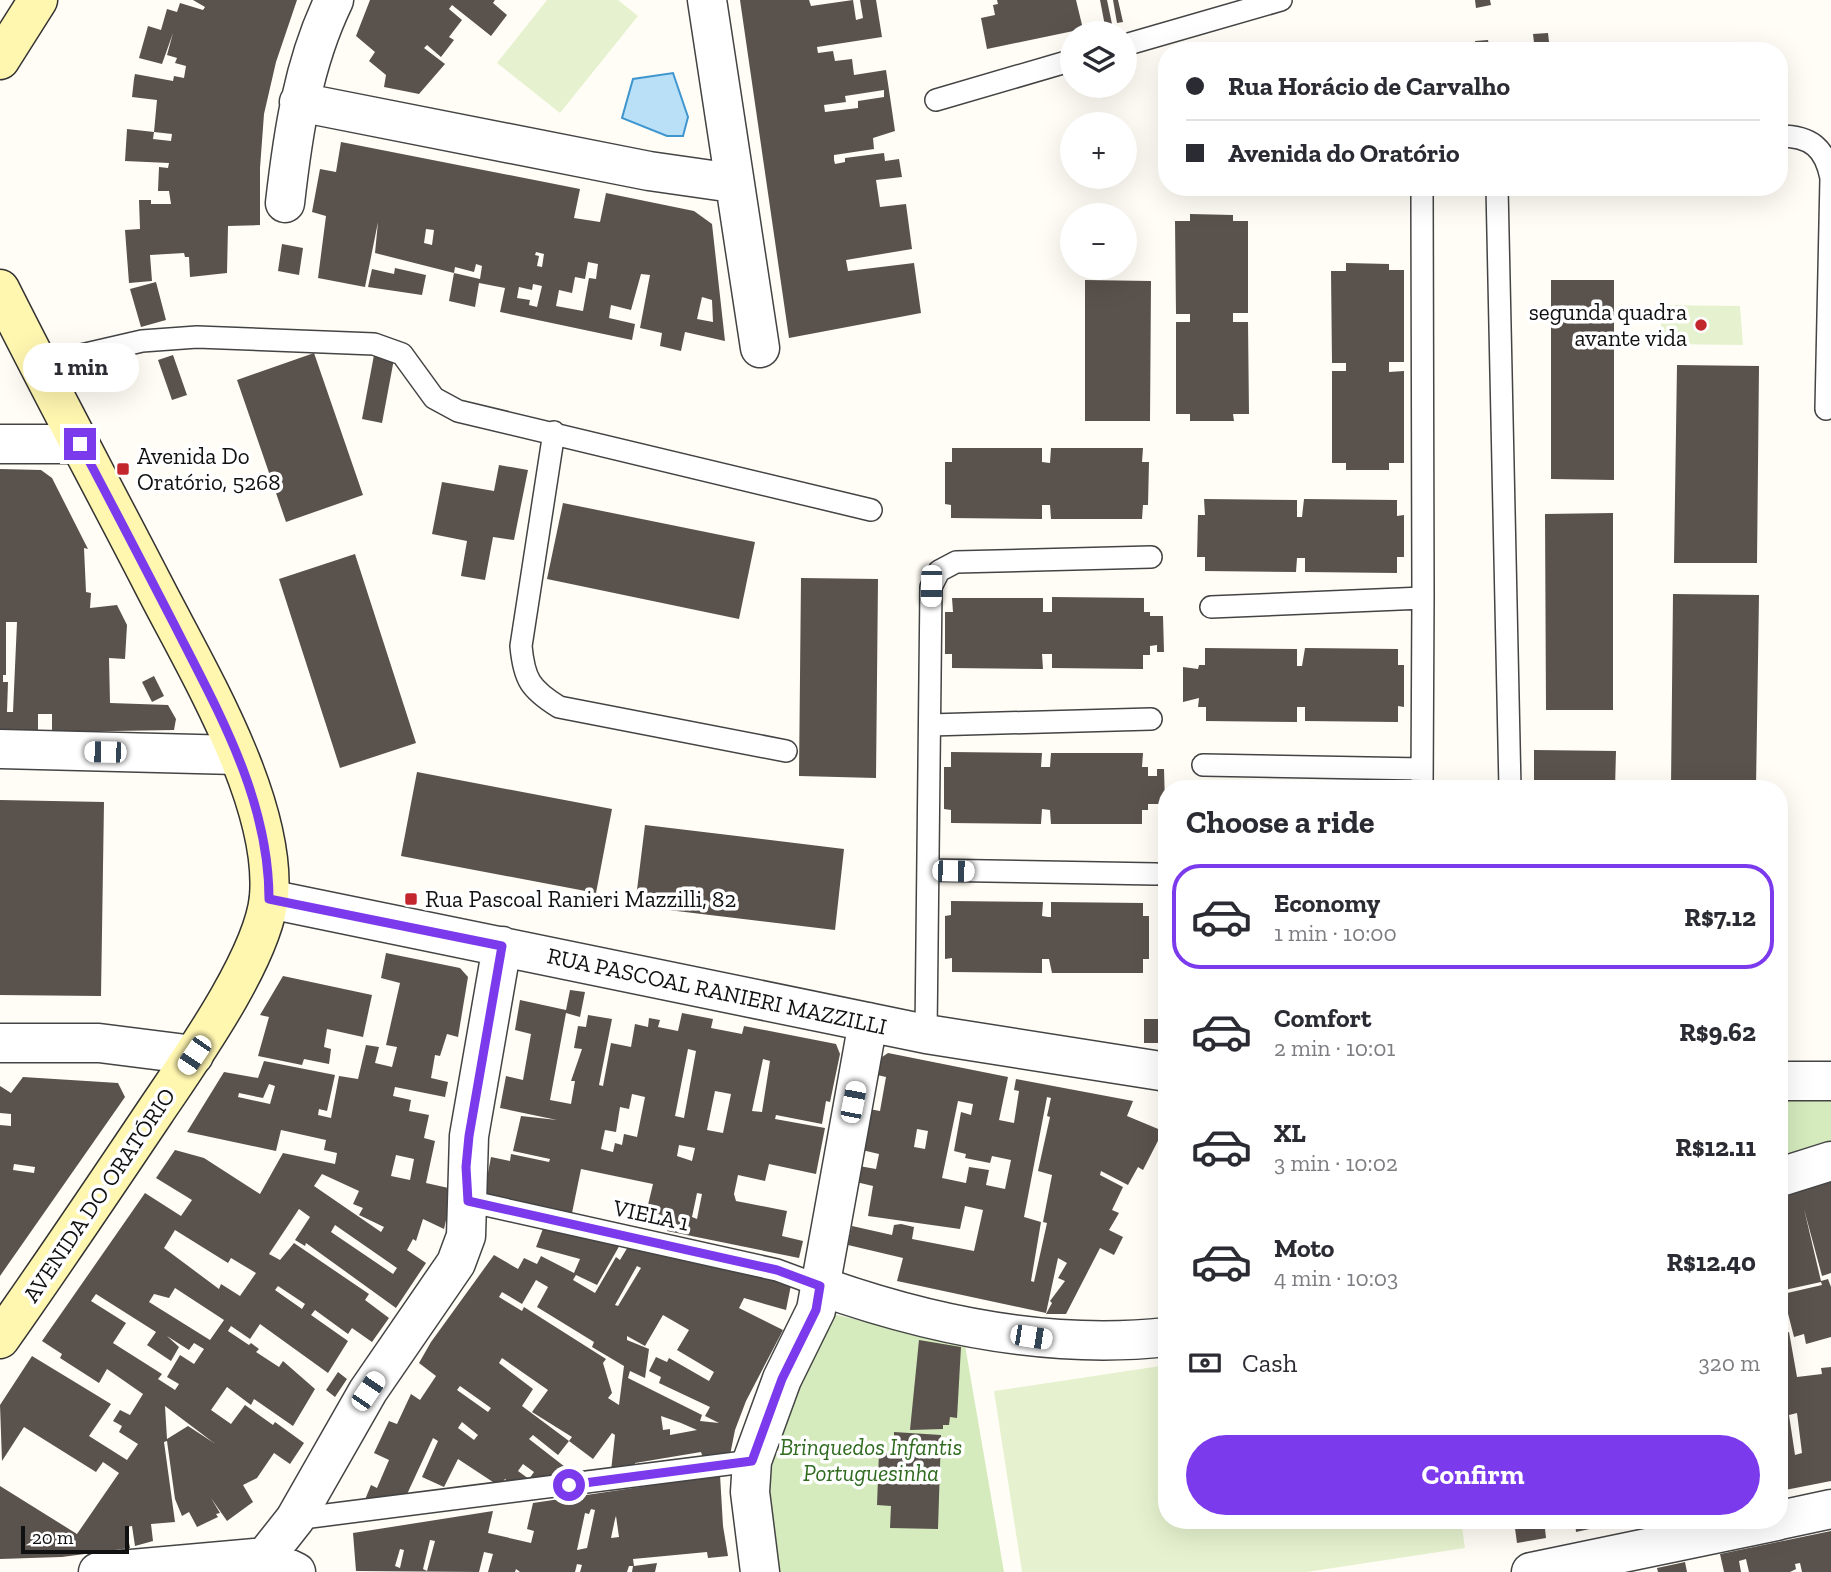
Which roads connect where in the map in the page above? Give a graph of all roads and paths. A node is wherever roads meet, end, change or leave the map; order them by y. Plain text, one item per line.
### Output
1 (38, 0) edge
2 (334, 0) edge
3 (707, 0) edge
4 (1281, 0) edge
5 (1137, 42) edge
6 (0, 60) edge
7 (1060, 64) edge
8 (936, 100) dead end
9 (299, 102) junction
10 (1788, 136) edge
11 (733, 183) junction
12 (1422, 196) edge
13 (1497, 196) edge
14 (285, 203) dead end
15 (0, 289) edge
16 (760, 348) dead end
17 (38, 365) junction
18 (1826, 409) dead end
19 (554, 432) junction
20 (0, 444) edge
21 (80, 444) junction
22 (871, 510) dead end
23 (1151, 557) dead end
24 (1423, 598) junction
25 (1211, 607) dead end
26 (1151, 719) dead end
27 (930, 725) junction
28 (0, 749) edge
29 (786, 751) dead end
30 (236, 755) junction
31 (1203, 765) dead end
32 (1422, 779) edge
33 (1510, 780) edge
34 (928, 870) junction
35 (1156, 874) dead end
36 (269, 899) junction
37 (502, 946) junction
38 (868, 1022) junction
39 (926, 1034) junction
40 (0, 1043) edge
41 (194, 1055) junction
42 (1158, 1071) edge
43 (1788, 1081) edge
44 (1831, 1081) edge
45 (1831, 1161) edge
46 (1788, 1174) edge
47 (468, 1201) junction
48 (820, 1286) junction
49 (1158, 1338) edge
50 (0, 1339) edge
51 (752, 1461) junction
52 (1831, 1509) edge
53 (295, 1518) junction
54 (1788, 1518) edge
55 (1735, 1529) edge
56 (280, 1564) edge
57 (98, 1572) edge
58 (760, 1572) edge
59 (1531, 1572) edge

1 - 6 main road
2 - 9 street
3 - 11 street
4 - 5 lane
7 - 8 lane
9 - 11 street
9 - 14 street
10 - 18 lane
11 - 16 street
12 - 24 lane
13 - 33 lane
15 - 17 main road, AVENIDA DO ORATÓRIO
17 - 19 lane
17 - 21 main road, AVENIDA DO ORATÓRIO
19 - 22 lane
19 - 29 lane
20 - 21 street
21 - 30 main road, AVENIDA DO ORATÓRIO
23 - 27 lane
24 - 25 lane
24 - 32 lane
26 - 27 lane
27 - 34 lane
28 - 30 street
30 - 36 main road, AVENIDA DO ORATÓRIO
31 - 32 lane
34 - 35 lane
34 - 39 lane
36 - 37 street, RUA PASCOAL RANIERI MAZZILLI
36 - 41 main road, AVENIDA DO ORATÓRIO
37 - 38 street, RUA PASCOAL RANIERI MAZZILLI
37 - 47 street
38 - 39 street, RUA PASCOAL RANIERI MAZZILLI
38 - 48 street
39 - 42 street, RUA PASCOAL RANIERI MAZZILLI
40 - 41 street
41 - 50 main road, AVENIDA DO ORATÓRIO
43 - 44 street
45 - 46 street
47 - 48 lane, VIELA 1
47 - 53 street
48 - 49 street
48 - 51 street
51 - 53 lane
51 - 58 street
52 - 54 street
53 - 56 street
55 - 59 street
56 - 57 street

